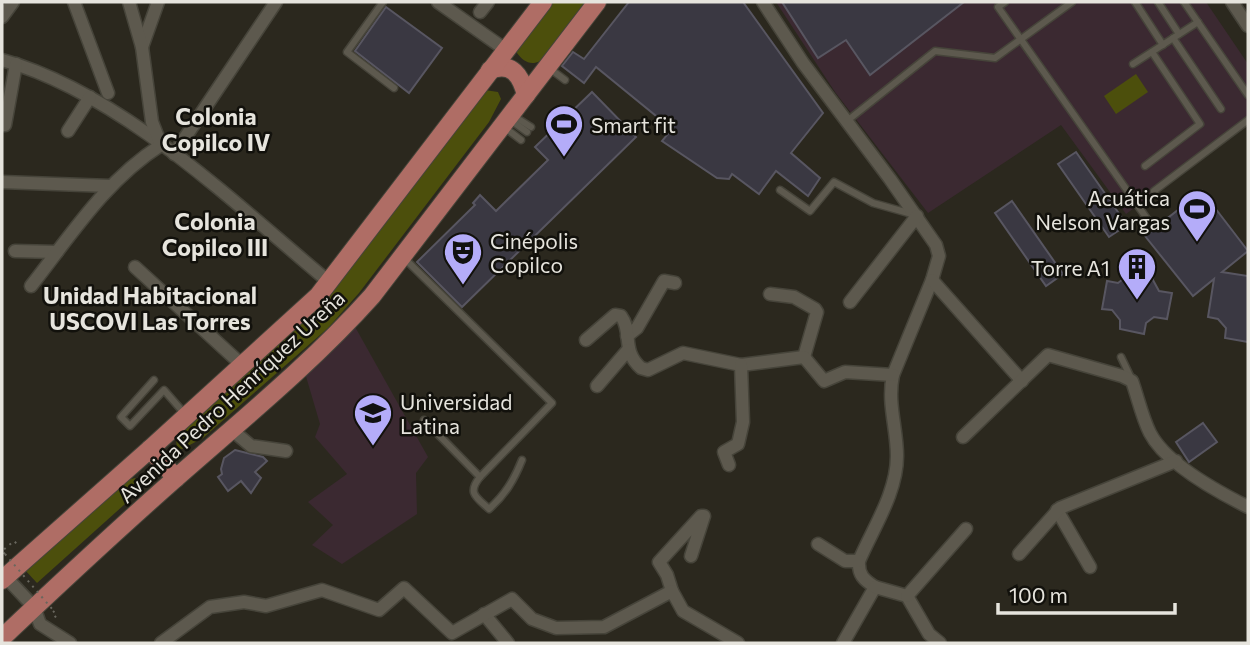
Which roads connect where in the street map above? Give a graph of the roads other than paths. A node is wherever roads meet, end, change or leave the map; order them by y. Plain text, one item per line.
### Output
1 (74, 2) edge
2 (129, 2) edge
3 (158, 2) edge
4 (276, 2) edge
5 (383, 2) edge
6 (542, 2) edge
7 (597, 2) edge
8 (763, 2) edge
9 (1005, 2) edge
10 (1072, 2) edge
11 (1135, 2) edge
12 (1158, 2) edge
13 (1184, 2) edge
14 (1231, 2) edge
15 (445, 4) edge
16 (1198, 22) junction
17 (1248, 26) edge
18 (1176, 36) junction
19 (1021, 38) junction
20 (1163, 45) junction
21 (142, 47) junction
22 (506, 50) junction
23 (1152, 52) junction
24 (2, 60) edge
25 (16, 64) junction
26 (1133, 64) dead end
27 (548, 66) junction
28 (490, 70) junction
29 (565, 80) dead end
30 (394, 88) dead end
31 (108, 93) dead end
32 (526, 95) junction
33 (1248, 95) edge
34 (90, 97) junction
35 (1221, 109) dead end
36 (507, 120) junction
37 (1248, 120) edge
38 (847, 121) junction
39 (5, 125) dead end
40 (529, 130) dead end
41 (68, 131) dead end
42 (522, 140) dead end
43 (161, 145) junction
44 (174, 154) junction
45 (1145, 166) dead end
46 (2, 181) edge
47 (110, 186) junction
48 (780, 190) dead end
49 (1154, 191) dead end
50 (917, 216) junction
51 (1150, 223) dead end
52 (15, 251) dead end
53 (57, 252) junction
54 (402, 256) junction
55 (135, 267) dead end
56 (932, 280) junction
57 (329, 282) junction
58 (675, 283) dead end
59 (31, 286) dead end
60 (770, 294) dead end
61 (850, 302) dead end
62 (626, 336) junction
63 (586, 340) dead end
64 (628, 350) junction
65 (804, 357) junction
66 (1118, 359) dead end
67 (241, 365) junction
68 (741, 365) junction
69 (893, 375) junction
70 (1131, 376) junction
71 (154, 380) dead end
72 (1022, 381) junction
73 (597, 386) dead end
74 (186, 414) junction
75 (424, 420) dead end
76 (232, 430) junction
77 (963, 437) dead end
78 (150, 449) junction
79 (286, 451) dead end
80 (522, 460) dead end
81 (1176, 461) junction
82 (729, 465) dead end
83 (480, 477) junction
84 (176, 478) junction
85 (1248, 507) edge
86 (1057, 510) junction
87 (966, 529) dead end
88 (818, 544) dead end
89 (1019, 554) dead end
90 (691, 556) dead end
91 (859, 561) junction
92 (1090, 567) dead end
93 (3, 576) edge
94 (875, 587) junction
95 (672, 590) junction
96 (907, 596) junction
97 (34, 607) junction
98 (484, 614) junction
99 (452, 633) junction
100 (2, 638) edge
101 (69, 643) edge
102 (162, 643) edge
103 (441, 643) edge
104 (508, 643) edge
105 (738, 643) edge
106 (843, 643) edge
107 (940, 643) edge

1 - 31 street
2 - 21 street
3 - 21 street
4 - 44 street
5 - 30 lane
6 - 22 main road, Avenida Pedro Henríquez Ureña
7 - 27 main road, Avenida Pedro Henríquez Ureña
8 - 38 street
9 - 19 lane
10 - 19 lane
11 - 20 lane
12 - 18 lane
13 - 16 lane
14 - 17 street
15 - 22 street
16 - 18 lane
16 - 33 lane
18 - 20 lane
18 - 35 lane
19 - 38 lane
19 - 51 lane
20 - 23 lane
21 - 43 street
22 - 27 main road
22 - 28 main road, Avenida Pedro Henríquez Ureña
23 - 26 lane
23 - 45 lane
24 - 25 street
25 - 34 street
25 - 39 street
27 - 29 lane
27 - 32 main road, Avenida Pedro Henríquez Ureña
28 - 32 main road
28 - 57 main road, Avenida Pedro Henríquez Ureña
32 - 36 main road, Avenida Pedro Henríquez Ureña
34 - 41 street
34 - 43 street
36 - 40 lane
36 - 42 lane
36 - 54 main road, Avenida Pedro Henríquez Ureña
37 - 49 lane
38 - 50 street
43 - 44 street
43 - 47 street
44 - 57 street
46 - 47 street
47 - 53 street
48 - 50 lane
50 - 56 street
50 - 61 street
52 - 53 street
53 - 59 street
54 - 76 main road, Avenida Pedro Henríquez Ureña
54 - 83 lane
55 - 67 street
56 - 69 street
56 - 72 street
57 - 67 main road, Avenida Pedro Henríquez Ureña
58 - 62 street
60 - 65 street
62 - 63 street
62 - 64 street
64 - 68 street
64 - 73 street
65 - 68 street
65 - 69 street
66 - 70 lane
67 - 74 main road, Avenida Pedro Henríquez Ureña
68 - 82 street
69 - 91 street
70 - 72 street
70 - 81 street
71 - 74 lane
72 - 77 street
74 - 78 main road, Avenida Pedro Henríquez Ureña
75 - 83 lane
76 - 79 street
76 - 84 main road, Avenida Pedro Henríquez Ureña
78 - 84 main road
78 - 93 main road, Avenida Pedro Henríquez Ureña
80 - 83 lane
81 - 85 street
81 - 86 street
84 - 97 main road, Avenida Pedro Henríquez Ureña
86 - 89 street
86 - 92 street
87 - 96 street
88 - 91 street
90 - 95 street
91 - 94 street
93 - 97 street
94 - 96 street
94 - 106 street
95 - 98 street
95 - 105 street
96 - 107 street
97 - 100 main road, Avenida Pedro Henríquez Ureña
97 - 101 street
98 - 99 street
98 - 104 street
99 - 102 street
99 - 103 street

